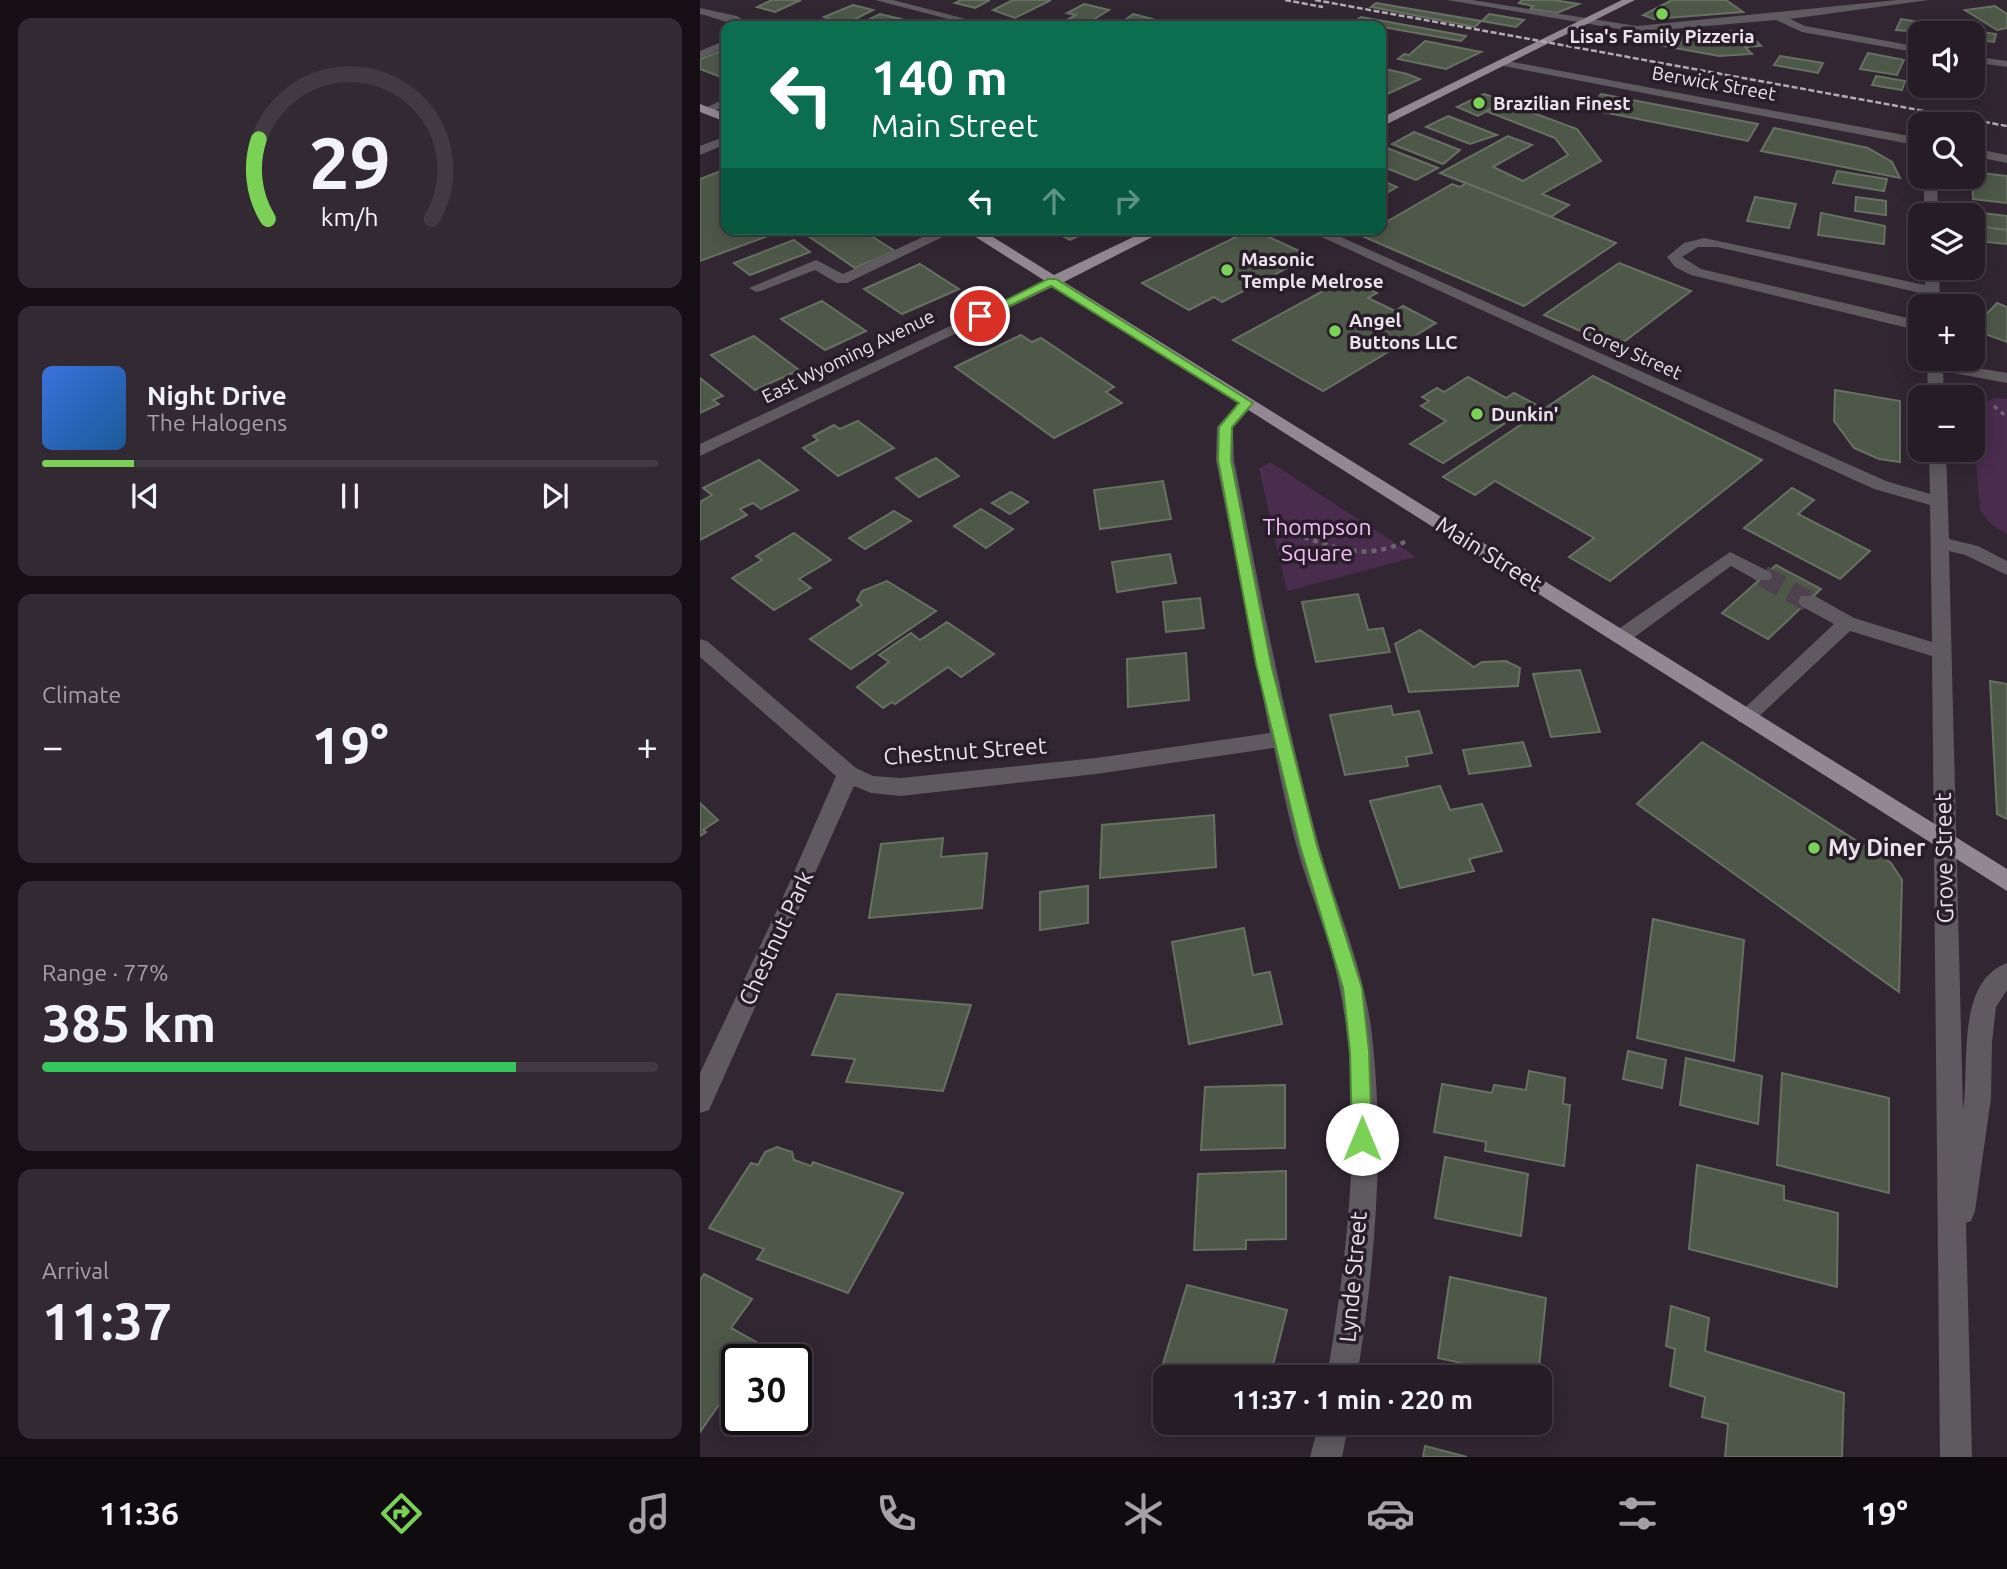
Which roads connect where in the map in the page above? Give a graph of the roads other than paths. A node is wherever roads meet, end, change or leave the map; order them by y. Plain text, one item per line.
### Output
1 (880, 0) edge
2 (1452, 0) edge
3 (1630, 0) edge
4 (1924, 0) edge
5 (700, 10) edge
6 (1778, 17) junction
7 (738, 21) edge
8 (967, 21) edge
9 (1584, 23) junction
10 (721, 45) edge
11 (1908, 48) edge
12 (700, 55) edge
13 (1985, 60) edge
14 (1502, 63) junction
15 (2007, 64) edge
16 (721, 104) edge
17 (703, 109) edge
18 (721, 116) edge
19 (1386, 120) edge
20 (1908, 140) edge
21 (721, 143) edge
22 (700, 151) edge
23 (1985, 155) edge
24 (2007, 159) edge
25 (939, 235) edge
26 (979, 235) edge
27 (1149, 235) edge
28 (1324, 235) edge
29 (1052, 282) junction
30 (755, 288) dead end
31 (1917, 294) edge
32 (1908, 323) edge
33 (1976, 371) edge
34 (2007, 378) edge
35 (1247, 403) junction
36 (700, 452) edge
37 (1938, 462) edge
38 (1939, 502) junction
39 (1941, 543) junction
40 (2007, 569) edge
41 (1763, 576) tunnel mouth
42 (1808, 601) tunnel mouth
43 (1847, 624) junction
44 (1621, 637) junction
45 (700, 646) edge
46 (1942, 652) junction
47 (1746, 716) junction
48 (1282, 739) junction
49 (848, 774) junction
50 (1942, 841) junction
51 (2007, 881) edge
52 (2007, 974) edge
53 (700, 1101) edge
54 (1953, 1265) junction
55 (1344, 1365) edge
56 (1331, 1435) edge
57 (1326, 1457) edge
58 (1955, 1457) edge

1 - 8 street
2 - 9 street
3 - 9 main road
4 - 6 street
5 - 7 street
6 - 9 street
6 - 11 street
9 - 14 main road
10 - 12 street
13 - 15 street
14 - 19 main road
14 - 20 street, Berwick Street
16 - 17 street
17 - 18 main road
21 - 22 street
23 - 24 street
25 - 30 street
26 - 29 main road, Main Street
27 - 29 main road
28 - 38 street, Corey Street
29 - 35 main road, Main Street
29 - 36 street, East Wyoming Avenue
31 - 32 street
33 - 34 street
35 - 44 main road, Main Street
35 - 48 street, Lynde Street
37 - 38 street, Grove Street
38 - 39 street, Grove Street
39 - 40 street
39 - 46 street, Grove Street
41 - 44 street
42 - 43 street
43 - 46 street
43 - 47 street
44 - 47 main road, Main Street
45 - 49 street, Chestnut Street
46 - 50 street, Grove Street
47 - 50 main road, Main Street
48 - 49 street, Chestnut Street
48 - 55 street, Lynde Street
49 - 53 street, Chestnut Park
50 - 51 main road, Main Street
50 - 54 street, Grove Street
52 - 54 street, Grove Street
54 - 58 street, Grove Street
56 - 57 street

